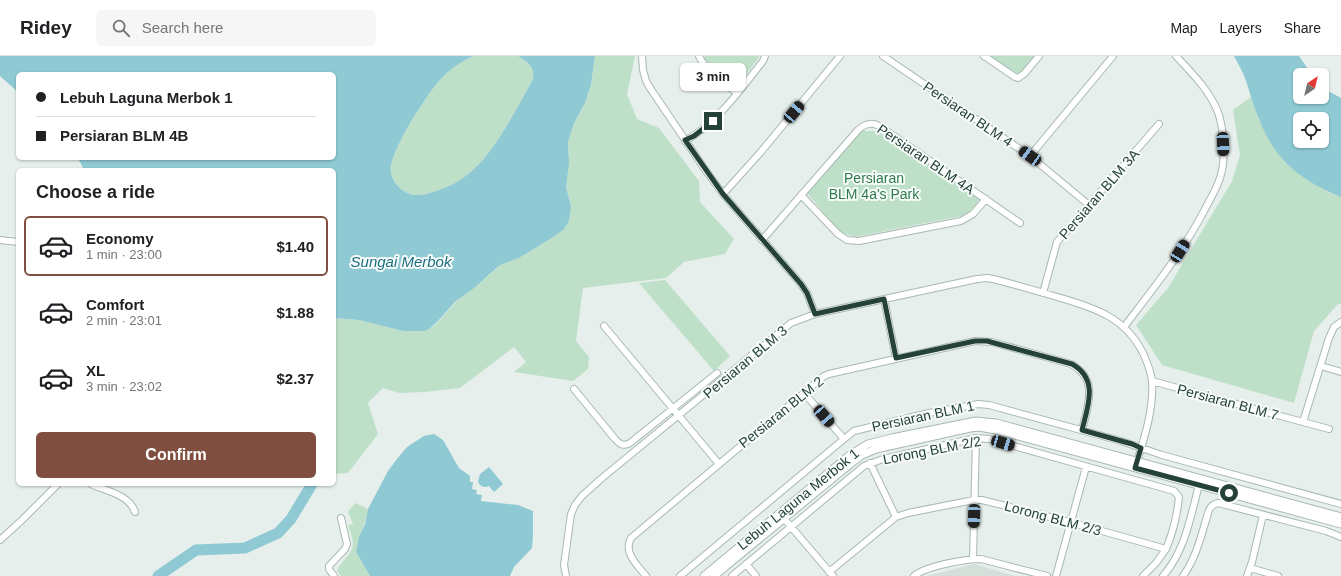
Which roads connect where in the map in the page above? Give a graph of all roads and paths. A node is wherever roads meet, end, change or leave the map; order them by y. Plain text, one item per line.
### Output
1 (642, 56) edge
2 (699, 56) edge
3 (765, 56) edge
4 (840, 56) edge
5 (883, 56) edge
6 (984, 56) edge
7 (1039, 56) edge
8 (1113, 56) edge
9 (1176, 56) edge
10 (737, 93) junction
11 (1158, 124) dead end
12 (685, 140) junction
13 (1030, 156) junction
14 (723, 194) junction
15 (801, 195) junction
16 (986, 199) junction
17 (1089, 205) junction
18 (1020, 223) dead end
19 (0, 240) edge
20 (762, 240) junction
21 (16, 242) edge
22 (1043, 293) junction
23 (884, 299) junction
24 (815, 314) junction
25 (1341, 322) edge
26 (604, 326) dead end
27 (1124, 326) junction
28 (896, 358) junction
29 (1321, 366) junction
30 (1341, 372) edge
31 (717, 373) dead end
32 (1152, 382) junction
33 (574, 389) dead end
34 (804, 392) junction
35 (673, 409) junction
36 (679, 416) junction
37 (1303, 422) junction
38 (1329, 429) dead end
39 (1082, 430) junction
40 (976, 438) junction
41 (844, 439) junction
42 (1141, 448) junction
43 (870, 463) junction
44 (719, 464) junction
45 (1136, 465) junction
46 (1086, 467) junction
47 (1200, 482) junction
48 (56, 486) edge
49 (95, 486) edge
50 (974, 500) junction
51 (1341, 504) edge
52 (135, 512) dead end
53 (782, 516) junction
54 (1263, 516) junction
55 (896, 517) junction
56 (1341, 517) edge
57 (341, 518) dead end
58 (1070, 522) junction
59 (1341, 524) edge
60 (791, 527) junction
61 (1341, 537) edge
62 (0, 540) edge
63 (1166, 549) junction
64 (973, 559) junction
65 (746, 564) junction
66 (1250, 568) junction
67 (831, 574) edge
68 (334, 576) edge
69 (566, 576) edge
70 (646, 576) edge
71 (680, 576) edge
72 (704, 576) edge
73 (714, 576) edge
74 (732, 576) edge
75 (756, 576) edge
76 (914, 576) edge
77 (1047, 576) edge
78 (1056, 576) edge
79 (1143, 576) edge
80 (1163, 576) edge
81 (1183, 576) edge
82 (1247, 576) edge
83 (1278, 576) edge

1 - 12 street
2 - 10 street
3 - 10 street
4 - 14 street
5 - 13 street, Persiaran BLM 4
6 - 7 street
8 - 13 street
9 - 27 street
10 - 12 street
11 - 17 street, Persiaran BLM 3A
12 - 14 street
13 - 17 street, Persiaran BLM 4
14 - 20 street
15 - 16 street, Persiaran BLM 4A
15 - 16 street, Persiaran BLM 4A
15 - 20 street, Persiaran BLM 4A
16 - 18 street, Persiaran BLM 4A
17 - 22 street, Persiaran BLM 3A
19 - 21 street
20 - 24 street
22 - 23 street, Persiaran BLM 3
22 - 27 street, Persiaran BLM 3
23 - 24 street, Persiaran BLM 3
23 - 28 street
24 - 36 street, Persiaran BLM 3
25 - 29 street
26 - 35 street
27 - 32 street, Persiaran BLM 3
28 - 34 street, Persiaran BLM 2
28 - 39 street, Persiaran BLM 2
29 - 30 street
29 - 37 street
31 - 35 street
32 - 37 street, Persiaran BLM 7
32 - 42 street, Persiaran BLM 3
33 - 35 street
34 - 41 street
34 - 44 street, Persiaran BLM 2
35 - 36 street
36 - 44 street
36 - 69 street, Persiaran BLM 3
37 - 38 street, Persiaran BLM 7
39 - 41 street, Persiaran BLM 1
39 - 42 street, Persiaran BLM 1
40 - 43 street, Lorong BLM 2/2
40 - 46 street, Lorong BLM 2/2
40 - 50 street
41 - 71 street, Persiaran BLM 1
42 - 45 street, Persiaran BLM 3
42 - 51 street, Persiaran BLM 1
43 - 55 street
43 - 60 street, Lorong BLM 2/2
44 - 70 street, Persiaran BLM 2
45 - 47 street, Lebuh Laguna Merbok 1
45 - 53 street, Lebuh Laguna Merbok 1
46 - 58 street
46 - 63 street, Lorong BLM 2/2
47 - 56 street, Lebuh Laguna Merbok 1
47 - 59 street, Lebuh Laguna Merbok 1
47 - 80 street
48 - 62 street
49 - 52 street
50 - 55 street, Lorong BLM 2/3
50 - 58 street, Lorong BLM 2/3
50 - 64 street
53 - 60 street
53 - 72 street, Lebuh Laguna Merbok 1
53 - 73 street, Lebuh Laguna Merbok 1
54 - 61 street
54 - 66 street
54 - 81 street
55 - 67 street, Lorong BLM 2/3
57 - 68 street
58 - 63 street, Lorong BLM 2/3
58 - 78 street
60 - 65 street, Lorong BLM 2/2
60 - 67 street
63 - 79 street
64 - 76 street
64 - 77 street
65 - 74 street, Lorong BLM 2/2
65 - 75 street
66 - 82 street
66 - 83 street

